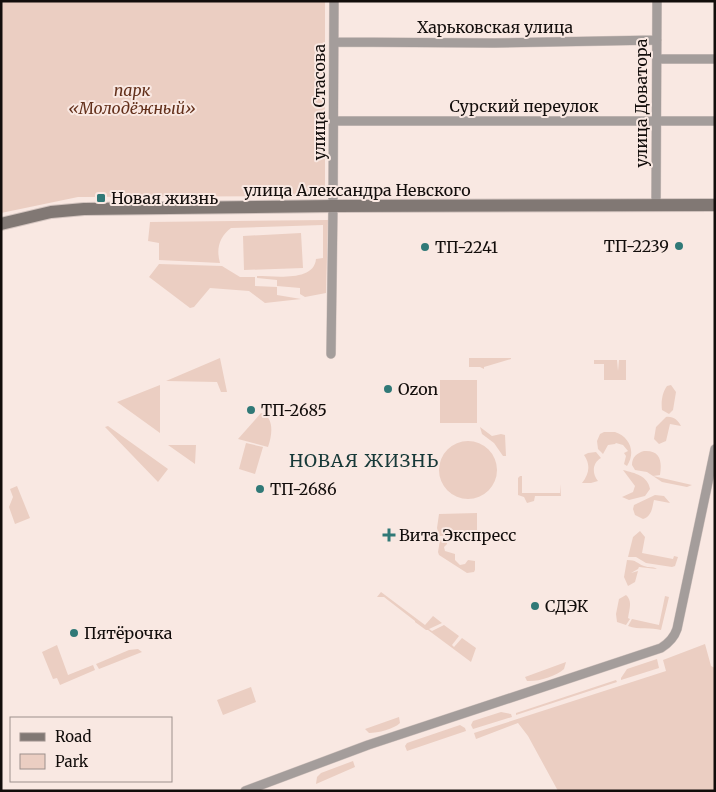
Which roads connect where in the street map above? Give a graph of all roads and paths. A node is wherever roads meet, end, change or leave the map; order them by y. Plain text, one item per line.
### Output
1 (334, 1) edge
2 (657, 1) edge
3 (657, 40) junction
4 (334, 42) junction
5 (657, 59) junction
6 (715, 59) edge
7 (656, 120) junction
8 (715, 120) edge
9 (334, 121) junction
10 (715, 205) edge
11 (333, 206) junction
12 (656, 206) junction
13 (1, 224) edge
14 (331, 354) dead end
15 (715, 449) edge
16 (245, 791) edge

1 - 4 street, улица Стасова
2 - 3 street, улица Доватора
3 - 4 street, Харьковская улица
3 - 5 street, улица Доватора
4 - 9 street, улица Стасова
5 - 6 street
5 - 7 street, улица Доватора
7 - 8 street, Сурский переулок
7 - 9 street, Сурский переулок
7 - 12 street, улица Доватора
9 - 11 street, улица Стасова
10 - 12 street, улица Александра Невского
11 - 12 street, улица Александра Невского
11 - 13 street, улица Александра Невского
11 - 14 street, улица Стасова
15 - 16 street

